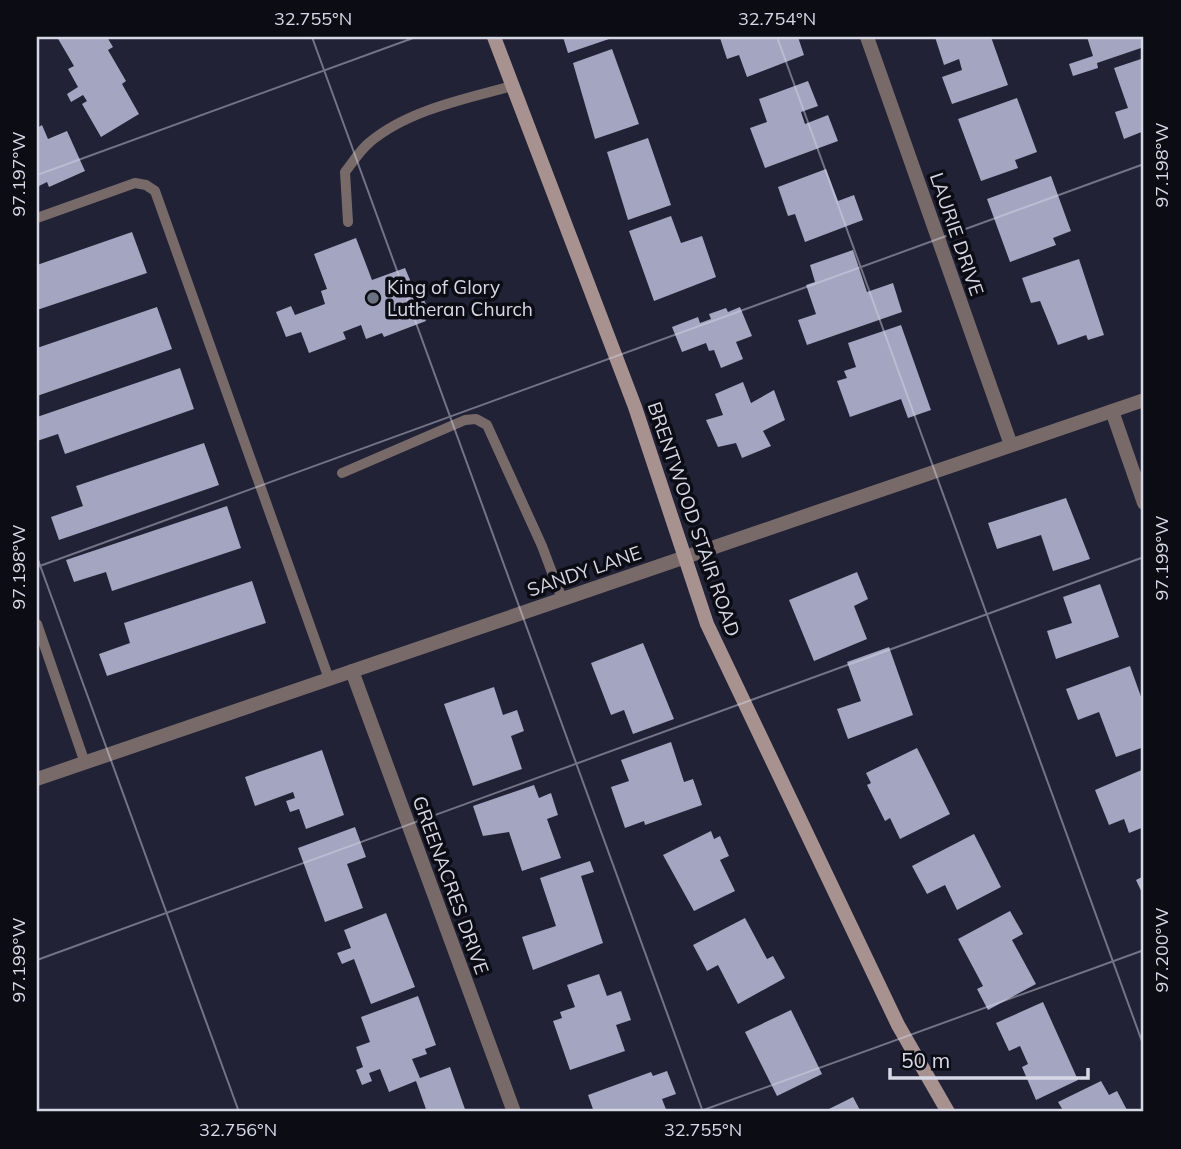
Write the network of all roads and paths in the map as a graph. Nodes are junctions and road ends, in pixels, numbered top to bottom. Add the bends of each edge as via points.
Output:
1 (494, 37) edge
2 (867, 37) edge
3 (512, 86) junction
4 (37, 218) edge
5 (348, 222) dead end
6 (1144, 400) edge
7 (1112, 411) junction
8 (1011, 445) junction
9 (342, 473) dead end
10 (1144, 503) edge
11 (684, 557) junction
12 (562, 598) junction
13 (37, 624) edge
14 (352, 671) junction
15 (329, 679) junction
16 (85, 763) junction
17 (37, 779) edge
18 (514, 1112) edge
19 (948, 1112) edge

1 - 3 main road, BRENTWOOD STAIR ROAD
2 - 8 street, LAURIE DRIVE
3 - 5 lane via 400,123 369,143 345,172
3 - 11 main road, BRENTWOOD STAIR ROAD via 635,407
4 - 15 lane via 135,183 155,191
6 - 7 street, SANDY LANE
7 - 8 street, SANDY LANE
7 - 10 street
8 - 11 street, SANDY LANE
9 - 12 lane via 465,419 476,419 486,425
11 - 12 street, SANDY LANE
11 - 19 main road, BRENTWOOD STAIR ROAD via 707,624 892,1013
12 - 14 street, SANDY LANE
13 - 16 lane
14 - 15 street, SANDY LANE
14 - 18 street, GREENACRES DRIVE
15 - 16 street, SANDY LANE
16 - 17 street, SANDY LANE

